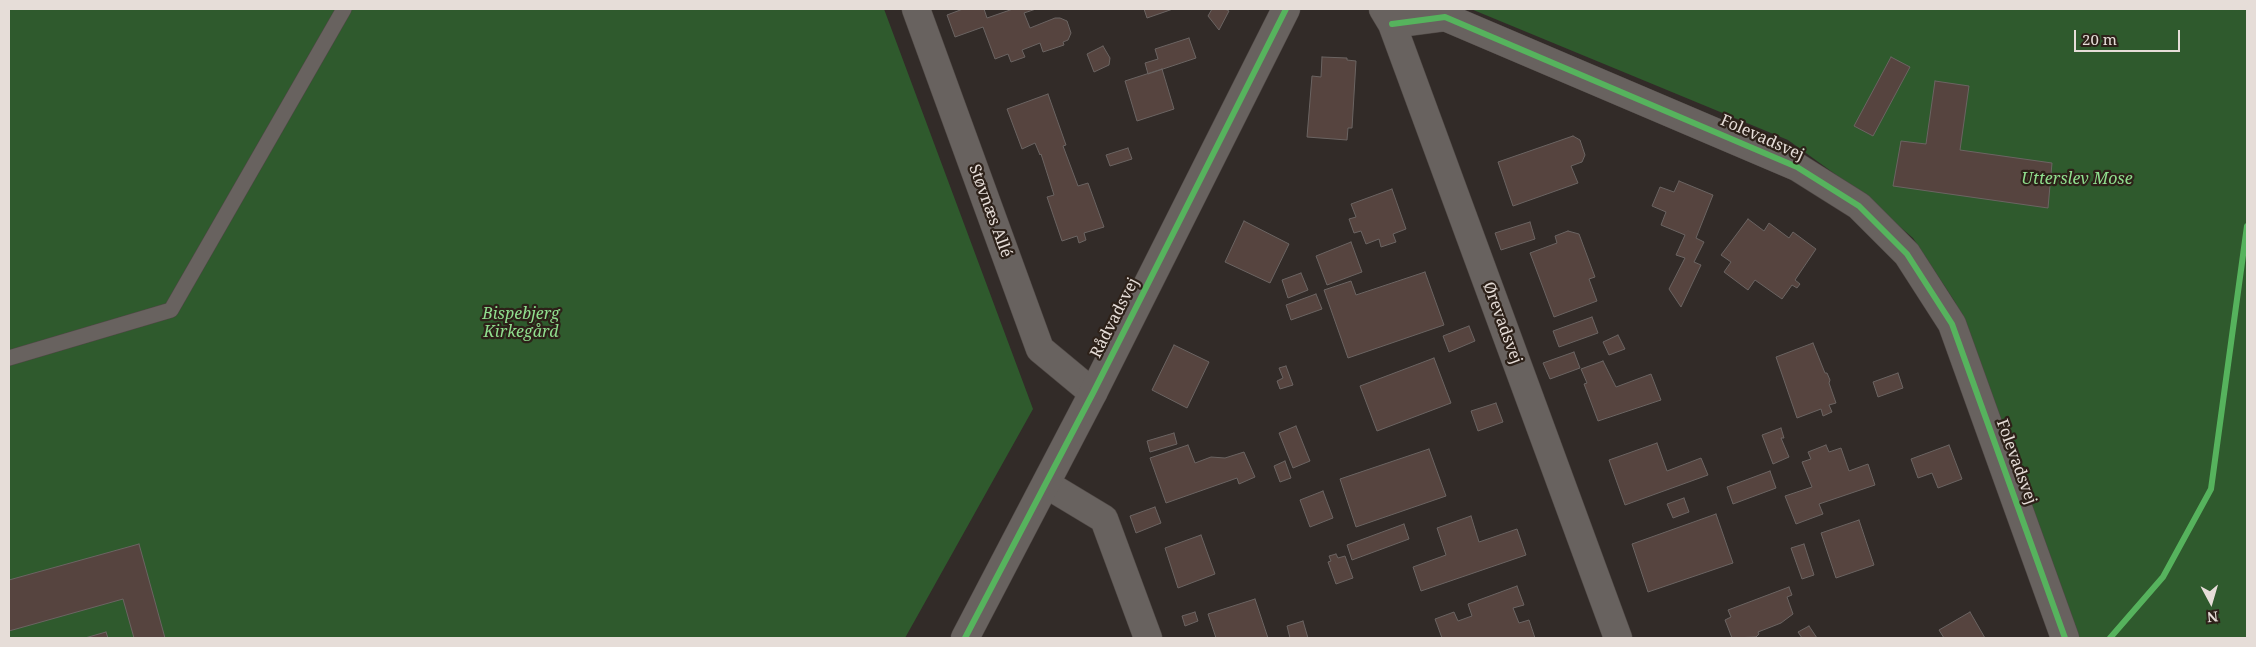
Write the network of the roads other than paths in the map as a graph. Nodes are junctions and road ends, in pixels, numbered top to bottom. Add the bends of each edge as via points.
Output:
1 (344, 9) edge
2 (916, 9) edge
3 (1286, 9) edge
4 (1388, 16) edge
5 (9, 358) edge
6 (1093, 393) junction
7 (1046, 484) junction
8 (965, 638) edge
9 (1148, 638) edge
10 (1618, 638) edge
11 (2065, 638) edge

1 - 5 lane via 171,310
2 - 6 street, Støvnæs Allé via 1040,350
3 - 6 street, Rådvadsvej
4 - 10 street, Ørevadsvej
4 - 11 street, Folevadsvej via 1445,17 1797,168 1859,206 1907,254 1952,324
6 - 7 street, Rådvadsvej
7 - 8 street, Rådvadsvej
7 - 9 street via 1104,519

